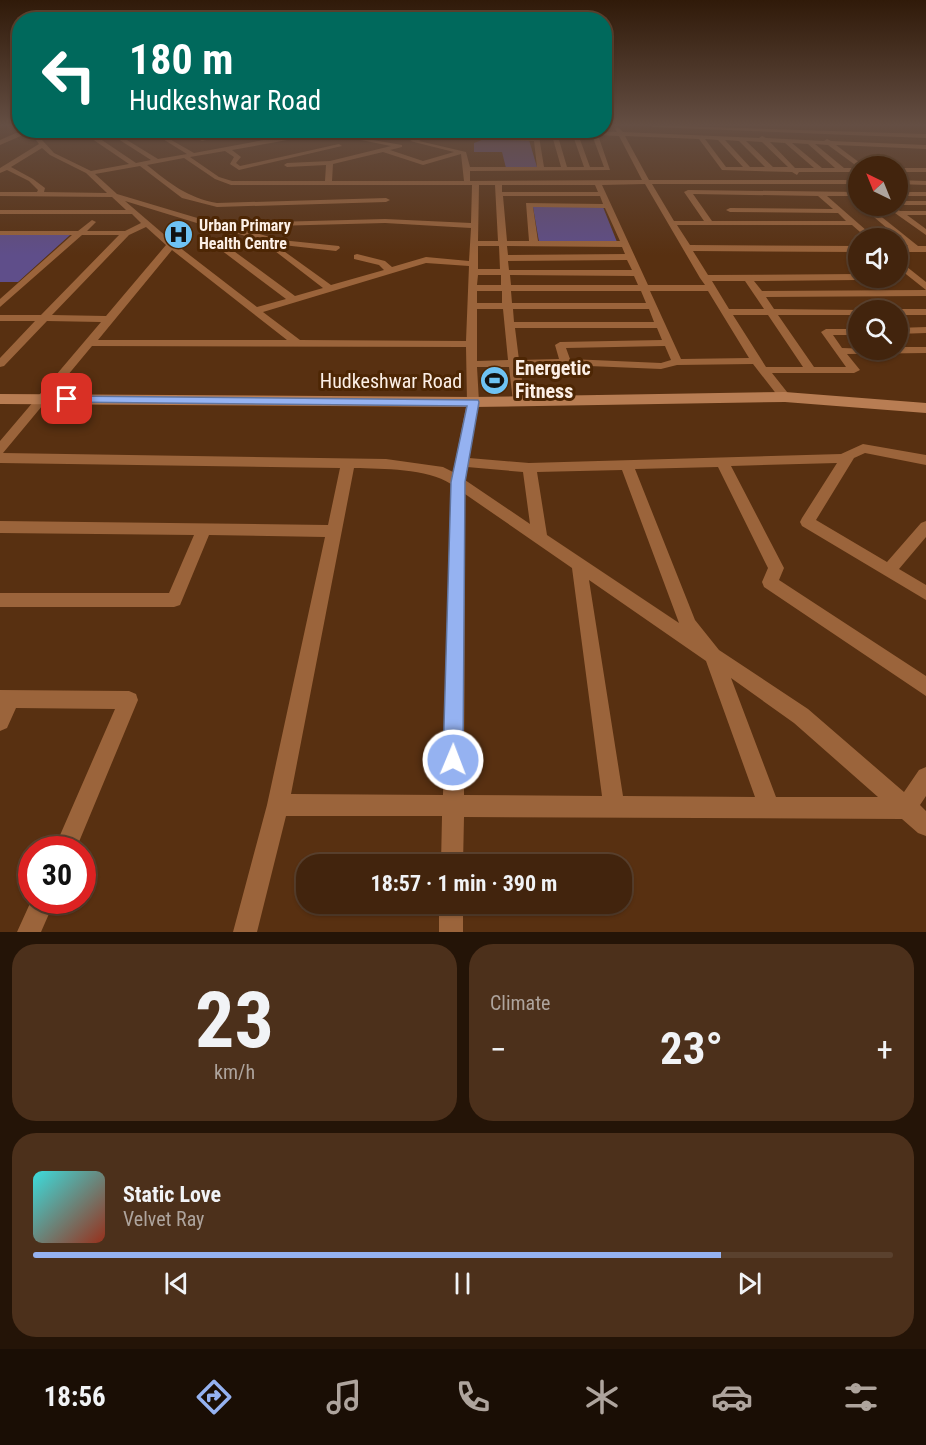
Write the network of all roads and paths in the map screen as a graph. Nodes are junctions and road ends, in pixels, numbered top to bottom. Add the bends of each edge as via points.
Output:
1 (81, 168) edge
2 (122, 168) edge
3 (144, 168) edge
4 (204, 168) edge
5 (237, 168) edge
6 (329, 168) edge
7 (608, 168) edge
8 (639, 168) edge
9 (3, 169) edge
10 (467, 169) joint
11 (230, 170) dead end
12 (541, 170) joint
13 (565, 170) joint
14 (588, 170) joint
15 (724, 170) joint
16 (749, 170) joint
17 (772, 170) joint
18 (794, 170) junction
19 (821, 170) joint
20 (842, 170) joint
21 (848, 170) edge
22 (908, 170) edge
23 (912, 170) joint
24 (926, 170) edge
25 (220, 172) dead end
26 (90, 173) junction
27 (211, 174) junction
28 (328, 181) junction
29 (498, 181) junction
30 (597, 181) junction
31 (646, 181) junction
32 (471, 182) junction
33 (739, 182) junction
34 (807, 182) junction
35 (848, 182) edge
36 (908, 182) edge
37 (926, 183) edge
38 (714, 193) junction
39 (0, 194) edge
40 (39, 194) junction
41 (499, 194) junction
42 (603, 194) junction
43 (820, 194) junction
44 (848, 194) edge
45 (908, 194) edge
46 (926, 194) edge
47 (114, 195) junction
48 (386, 200) dead end
49 (828, 201) junction
50 (908, 203) edge
51 (926, 203) edge
52 (250, 204) junction
53 (608, 206) junction
54 (840, 211) junction
55 (0, 212) edge
56 (133, 212) junction
57 (908, 213) edge
58 (926, 213) edge
59 (877, 216) edge
60 (903, 216) edge
61 (196, 220) junction
62 (92, 222) dead end
63 (147, 223) junction
64 (216, 223) junction
65 (672, 223) junction
66 (710, 223) junction
67 (738, 223) junction
68 (853, 223) junction
69 (913, 223) junction
70 (926, 224) edge
71 (238, 225) junction
72 (474, 226) junction
73 (859, 228) edge
74 (199, 229) dead end
75 (0, 233) edge
76 (126, 233) junction
77 (926, 233) edge
78 (78, 234) junction
79 (264, 241) junction
80 (474, 243) junction
81 (503, 244) junction
82 (534, 244) junction
83 (625, 244) junction
84 (171, 245) junction
85 (224, 248) dead end
86 (336, 248) dead end
87 (687, 248) junction
88 (848, 249) edge
89 (921, 249) edge
90 (357, 257) dead end
91 (631, 257) junction
92 (504, 258) junction
93 (473, 268) junction
94 (390, 270) junction
95 (505, 272) junction
96 (908, 272) edge
97 (638, 273) junction
98 (908, 276) edge
99 (913, 276) junction
100 (848, 277) edge
101 (705, 278) junction
102 (748, 278) junction
103 (0, 286) edge
104 (20, 286) junction
105 (644, 287) junction
106 (926, 287) edge
107 (329, 288) junction
108 (473, 288) junction
109 (506, 288) junction
110 (711, 288) junction
111 (759, 294) junction
112 (926, 294) edge
113 (293, 299) junction
114 (0, 304) edge
115 (472, 306) junction
116 (508, 306) junction
117 (652, 306) junction
118 (255, 311) junction
119 (726, 312) junction
120 (771, 312) junction
121 (848, 312) edge
122 (908, 312) edge
123 (926, 312) edge
124 (0, 318) edge
125 (46, 319) junction
126 (110, 319) junction
127 (509, 325) junction
128 (660, 325) junction
129 (926, 330) edge
130 (908, 331) edge
131 (848, 332) edge
132 (90, 343) junction
133 (297, 343) junction
134 (668, 343) junction
135 (471, 344) junction
136 (926, 350) edge
137 (839, 351) junction
138 (565, 362) junction
139 (677, 362) junction
140 (0, 364) edge
141 (472, 364) junction
142 (514, 365) junction
143 (760, 366) junction
144 (811, 370) junction
145 (785, 397) junction
146 (0, 399) edge
147 (43, 399) junction
148 (473, 402) junction
149 (519, 402) junction
150 (926, 408) edge
151 (0, 450) edge
152 (849, 455) junction
153 (0, 458) edge
154 (926, 460) edge
155 (462, 462) junction
156 (722, 462) junction
157 (348, 463) junction
158 (627, 465) junction
159 (529, 468) junction
160 (458, 482) junction
161 (0, 527) edge
162 (926, 527) edge
163 (204, 530) junction
164 (334, 531) junction
165 (540, 537) junction
166 (579, 564) junction
167 (889, 570) junction
168 (926, 593) edge
169 (0, 600) edge
170 (713, 656) junction
171 (926, 687) edge
172 (6, 699) edge
173 (0, 721) edge
174 (926, 777) edge
175 (278, 805) junction
176 (452, 806) junction
177 (614, 807) junction
178 (769, 807) junction
179 (906, 808) junction
180 (926, 825) edge
181 (71, 836) edge
182 (452, 854) edge
183 (37, 914) edge
184 (452, 914) edge
185 (29, 932) edge
186 (245, 932) edge
187 (451, 932) edge

1 - 26 street
2 - 26 street
3 - 52 street via 197,203
4 - 27 street
5 - 11 street
6 - 28 street
7 - 14 street
8 - 31 street
9 - 40 street via 31,180 42,190
10 - 12 street
10 - 32 street
12 - 13 street
13 - 14 street
15 - 16 street
15 - 33 street
16 - 17 street
17 - 18 street
18 - 19 street
18 - 34 street
19 - 20 street
20 - 21 street
22 - 23 street
23 - 24 street
25 - 27 street
26 - 47 street
27 - 28 street via 231,183
28 - 32 street
29 - 30 street
29 - 32 street
29 - 41 street
30 - 31 street
30 - 42 street
31 - 33 street
31 - 65 street
32 - 72 street
33 - 34 street
34 - 35 street
34 - 43 street
36 - 37 street
38 - 43 street
38 - 49 street via 721,200
38 - 66 street via 688,192
39 - 40 street
40 - 47 street
41 - 42 street
41 - 81 street
42 - 53 street
43 - 44 street
43 - 49 street
45 - 46 street
47 - 56 street
47 - 61 street
48 - 52 street
49 - 54 street
50 - 51 street
52 - 71 street
53 - 82 street via 529,205
53 - 83 street
54 - 67 street via 727,208
54 - 68 street
55 - 56 street
56 - 63 street
57 - 58 street
59 - 89 street
60 - 69 street
61 - 64 street
61 - 74 street
62 - 78 street
63 - 76 street
63 - 84 street
64 - 71 street
64 - 79 street
65 - 66 street
65 - 87 street
66 - 67 street
67 - 68 street
68 - 73 street
69 - 70 street
69 - 77 street
71 - 72 street via 385,221
72 - 80 street
75 - 78 street
76 - 78 street
76 - 125 street
78 - 104 street
79 - 86 street
79 - 107 street
80 - 81 street
80 - 93 street
81 - 82 street
81 - 92 street
82 - 83 street
83 - 91 street
84 - 118 street
84 - 126 street
85 - 113 street
87 - 88 street
87 - 101 street
90 - 94 street via 382,263
91 - 92 street
91 - 97 street
92 - 95 street
93 - 94 street via 426,260
93 - 95 street
93 - 108 street
94 - 107 street
95 - 97 street
95 - 109 street
96 - 99 street
97 - 105 street
98 - 99 street
99 - 106 street
100 - 102 street
101 - 102 street
101 - 110 street
102 - 111 street
103 - 104 street
104 - 114 street
105 - 109 street
105 - 110 street
105 - 117 street
107 - 113 street
108 - 109 street
108 - 115 street
109 - 116 street
110 - 119 street
111 - 112 street
111 - 120 street
113 - 118 street
115 - 116 street
115 - 135 street
116 - 117 street
116 - 127 street
117 - 128 street
118 - 133 street
119 - 120 street
119 - 143 street
120 - 121 street
120 - 144 street
122 - 123 street
124 - 125 street
125 - 126 street
125 - 140 street
126 - 132 street
127 - 128 street
127 - 142 street
128 - 134 street
129 - 130 street
131 - 137 street via 826,332
132 - 133 street
132 - 147 street
133 - 135 street
134 - 138 street via 560,345
134 - 139 street
135 - 141 street
136 - 137 street
137 - 144 street via 854,370
138 - 139 street via 661,366
138 - 142 street
139 - 143 street
141 - 142 street
141 - 148 street
142 - 149 street
143 - 144 street
143 - 145 street
145 - 149 main road, Hudkeshwar Road
145 - 150 main road, Hudkeshwar Road
146 - 147 main road, Hudkeshwar Road
147 - 148 main road, Hudkeshwar Road
147 - 151 street
148 - 149 main road, Hudkeshwar Road
148 - 155 street
152 - 154 street via 862,448
152 - 156 street
152 - 167 street via 807,522
153 - 157 street
155 - 159 street
155 - 160 street
156 - 158 street
156 - 171 street via 777,568 770,582
157 - 160 street via 443,472
157 - 164 street
158 - 159 street
158 - 170 street via 688,624
159 - 165 street
160 - 165 street
160 - 176 street
161 - 163 street
162 - 167 street
163 - 164 street
163 - 169 street via 174,600
164 - 175 street
165 - 166 street
166 - 170 street
166 - 177 street
167 - 168 street
170 - 178 street
170 - 179 street via 801,716
172 - 173 street
172 - 181 street via 129,700
174 - 179 street
175 - 176 street
175 - 186 street
176 - 177 street
176 - 182 street
177 - 178 street
178 - 179 street
179 - 180 street
183 - 185 street
184 - 187 street

